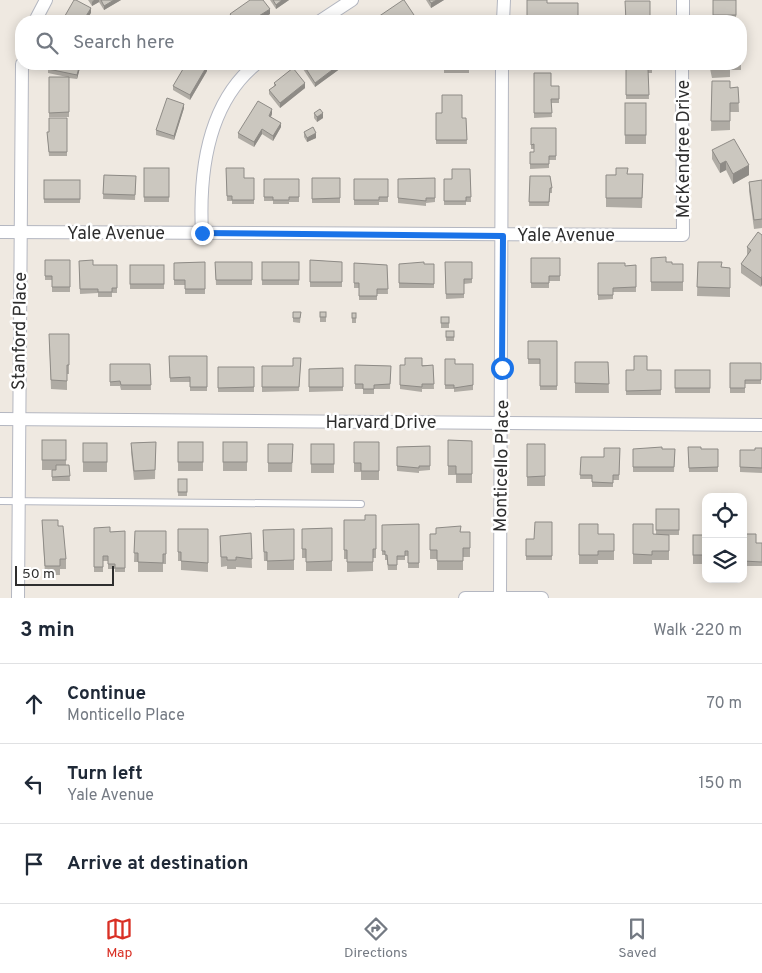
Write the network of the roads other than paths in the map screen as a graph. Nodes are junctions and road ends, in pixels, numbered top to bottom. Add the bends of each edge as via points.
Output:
1 (46, 0) edge
2 (352, 0) edge
3 (504, 0) edge
4 (683, 0) edge
5 (38, 15) edge
6 (329, 15) edge
7 (503, 15) edge
8 (682, 15) edge
9 (22, 70) edge
10 (251, 70) edge
11 (502, 70) edge
12 (682, 70) edge
13 (0, 232) edge
14 (20, 232) junction
15 (202, 233) junction
16 (683, 235) joint
17 (503, 236) junction
18 (0, 419) edge
19 (18, 419) junction
20 (501, 422) junction
21 (762, 425) edge
22 (0, 501) edge
23 (18, 502) junction
24 (361, 504) dead end
25 (18, 598) edge
26 (465, 598) edge
27 (500, 598) edge
28 (542, 598) edge

1 - 5 street
2 - 6 street
3 - 7 street
4 - 8 street
9 - 14 street, Stanford Place
10 - 15 street via 223,107 211,135 202,176
11 - 17 street, Monticello Place
12 - 16 street, McKendree Drive
13 - 14 street, Yale Avenue
14 - 15 street, Yale Avenue
14 - 19 street, Stanford Place
15 - 17 street, Yale Avenue
16 - 17 street, Yale Avenue
17 - 20 street, Monticello Place
18 - 19 street, Harvard Drive
19 - 20 street, Harvard Drive
19 - 23 street, Stanford Place
20 - 21 street, Harvard Drive
20 - 27 street, Monticello Place
22 - 23 lane
23 - 24 lane
23 - 25 street, Stanford Place
26 - 27 street
27 - 28 street

